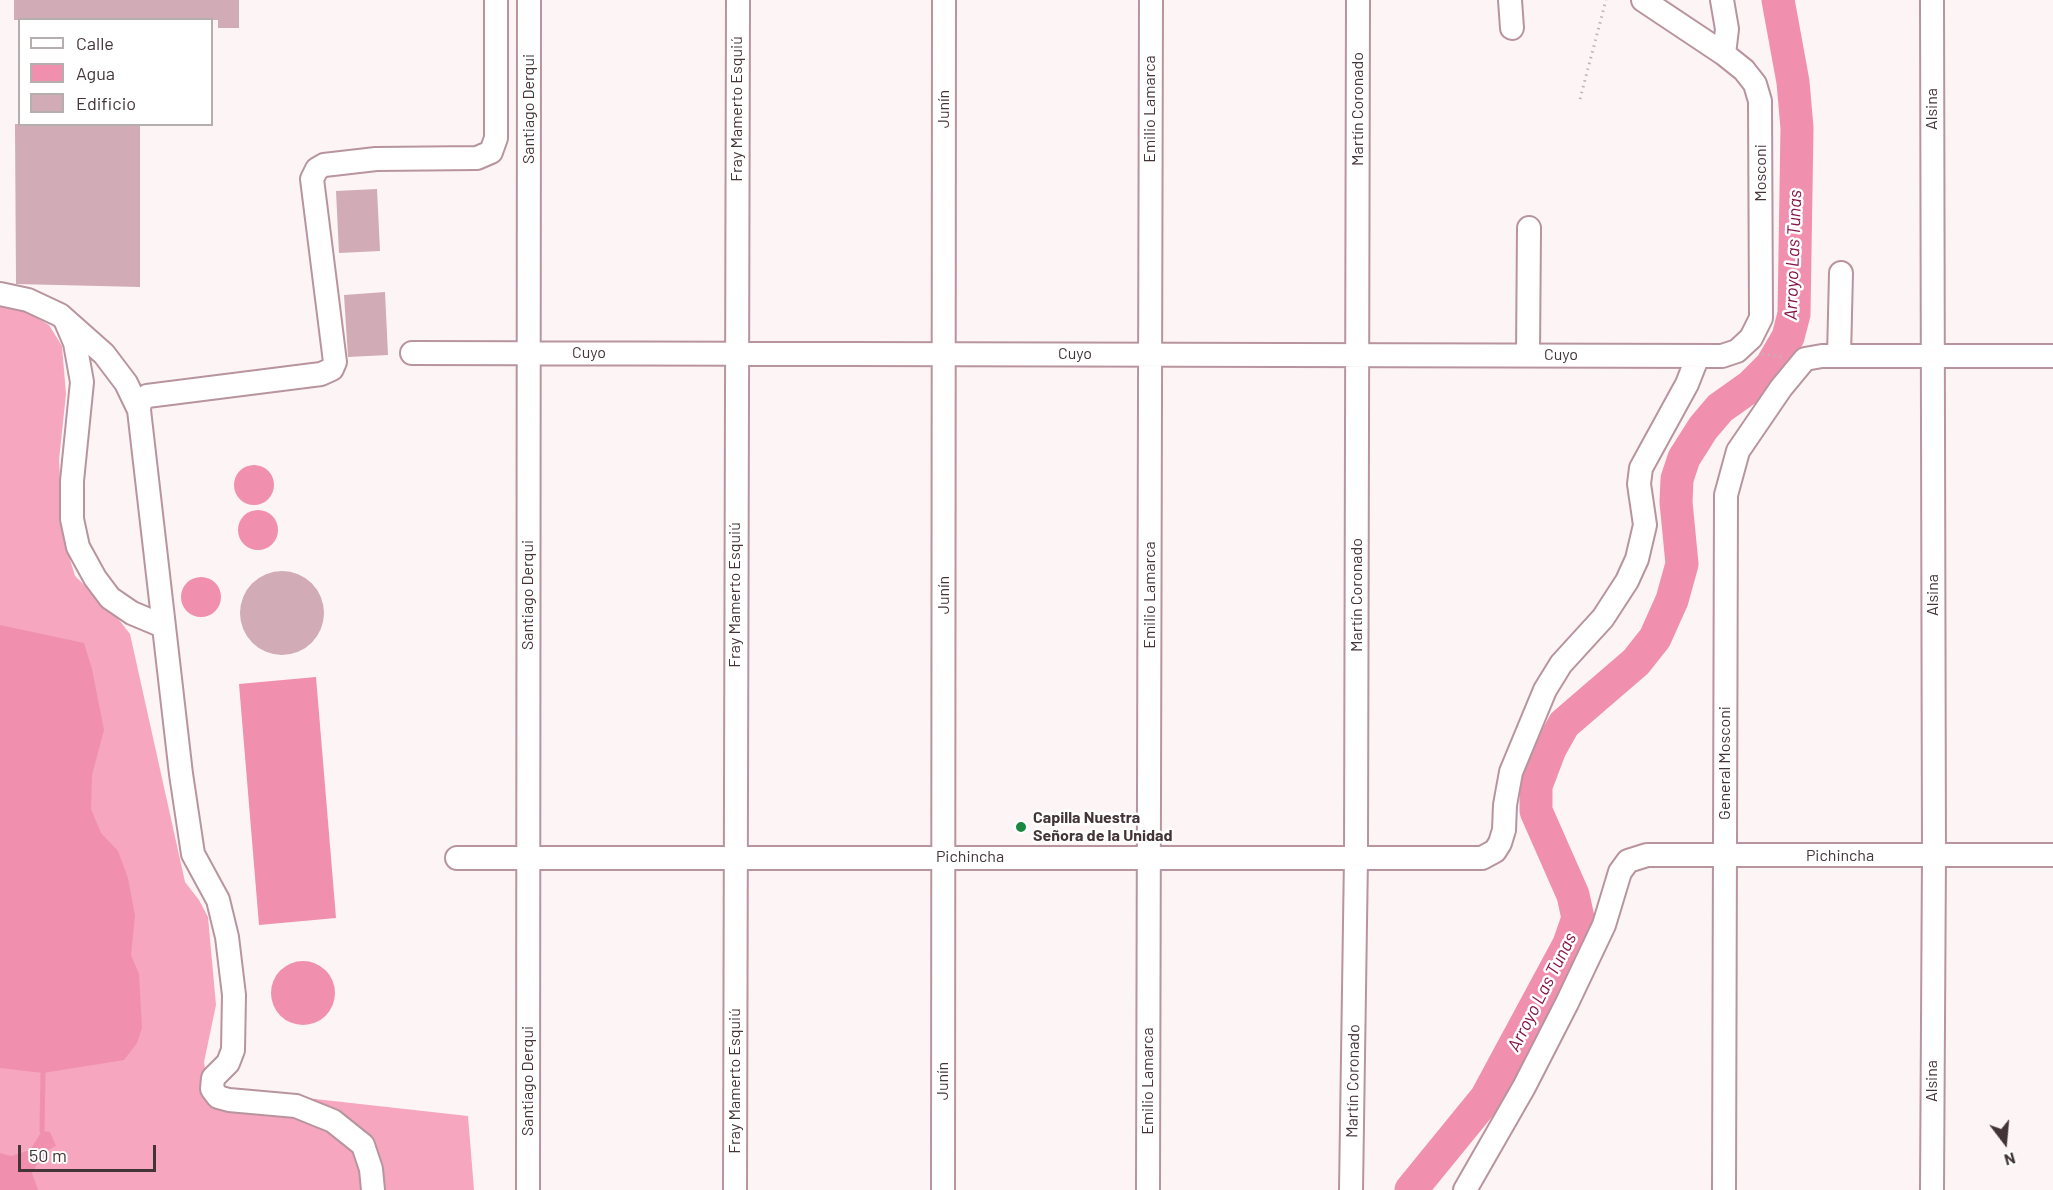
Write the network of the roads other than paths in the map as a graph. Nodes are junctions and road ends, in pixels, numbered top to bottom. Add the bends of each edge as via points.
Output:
1 (496, 0) edge
2 (529, 0) edge
3 (738, 0) edge
4 (944, 0) edge
5 (1151, 0) edge
6 (1358, 0) edge
7 (1510, 0) edge
8 (1643, 0) edge
9 (1722, 0) edge
10 (1932, 0) edge
11 (1512, 28) dead end
12 (1724, 54) junction
13 (1529, 228) dead end
14 (1841, 273) dead end
15 (0, 294) edge
16 (64, 319) junction
17 (1737, 351) joint
18 (528, 352) junction
19 (412, 353) dead end
20 (735, 353) junction
21 (944, 354) junction
22 (1150, 354) junction
23 (1357, 355) junction
24 (1528, 355) junction
25 (1698, 356) junction
26 (1839, 356) junction
27 (1932, 356) junction
28 (2053, 356) edge
29 (138, 410) junction
30 (163, 626) junction
31 (1934, 855) junction
32 (2053, 855) edge
33 (528, 857) junction
34 (735, 857) junction
35 (943, 857) junction
36 (1149, 857) junction
37 (1356, 857) junction
38 (1725, 857) junction
39 (457, 858) dead end
40 (372, 1190) edge
41 (528, 1190) edge
42 (735, 1190) edge
43 (943, 1190) edge
44 (1148, 1190) edge
45 (1351, 1190) edge
46 (1465, 1190) edge
47 (1724, 1190) edge
48 (1932, 1190) edge

1 - 29 street via 496,138 491,152 477,158 376,159 324,165 312,179 335,362 332,369 321,374 147,396
2 - 18 street, Santiago Derqui
3 - 20 street, Fray Mamerto Esquiú
4 - 21 street, Junín
5 - 22 street, Emilio Lamarca
6 - 23 street, Martín Coronado
7 - 11 street
8 - 12 street, Mosconi
9 - 12 street via 1728,29
10 - 27 street, Alsina
12 - 17 street, Mosconi via 1755,84 1760,101 1761,318 1751,338
13 - 24 street
14 - 26 street
15 - 16 street via 28,300
16 - 29 street via 104,354 126,382
16 - 30 street via 75,343 82,382 72,481 72,519 78,547 110,598
17 - 25 street, Cuyo via 1722,356
18 - 19 street, Cuyo
18 - 20 street, Cuyo
18 - 33 street, Santiago Derqui
20 - 21 street, Cuyo
20 - 34 street, Fray Mamerto Esquiú
21 - 22 street, Cuyo
21 - 35 street, Junín
22 - 23 street, Cuyo
22 - 36 street, Emilio Lamarca
23 - 24 street, Cuyo
23 - 37 street, Martín Coronado
24 - 25 street, Cuyo
25 - 37 street, Pichincha via 1641,468 1645,525 1637,559 1603,618 1562,664 1545,690 1511,772 1504,830 1495,851 1482,858
26 - 27 street
26 - 38 street, General Mosconi via 1805,360 1781,388 1737,452 1726,495
27 - 28 street
27 - 31 street, Alsina
29 - 30 street
30 - 40 street via 193,854 218,900 234,995 233,1050 228,1063 213,1078 212,1089 229,1100 296,1106 333,1120 363,1145 371,1169
31 - 32 street, Pichincha
31 - 38 street, Pichincha
31 - 48 street, Alsina
33 - 34 street, Pichincha
33 - 39 street, Pichincha
33 - 41 street, Santiago Derqui
34 - 35 street, Pichincha
34 - 42 street, Fray Mamerto Esquiú
35 - 36 street, Pichincha
35 - 43 street, Junín
36 - 37 street, Pichincha
36 - 44 street, Emilio Lamarca
37 - 45 street, Martín Coronado
38 - 46 street, Pichincha via 1647,855 1628,861 1620,872 1604,925 1568,1003
38 - 47 street, General Mosconi

